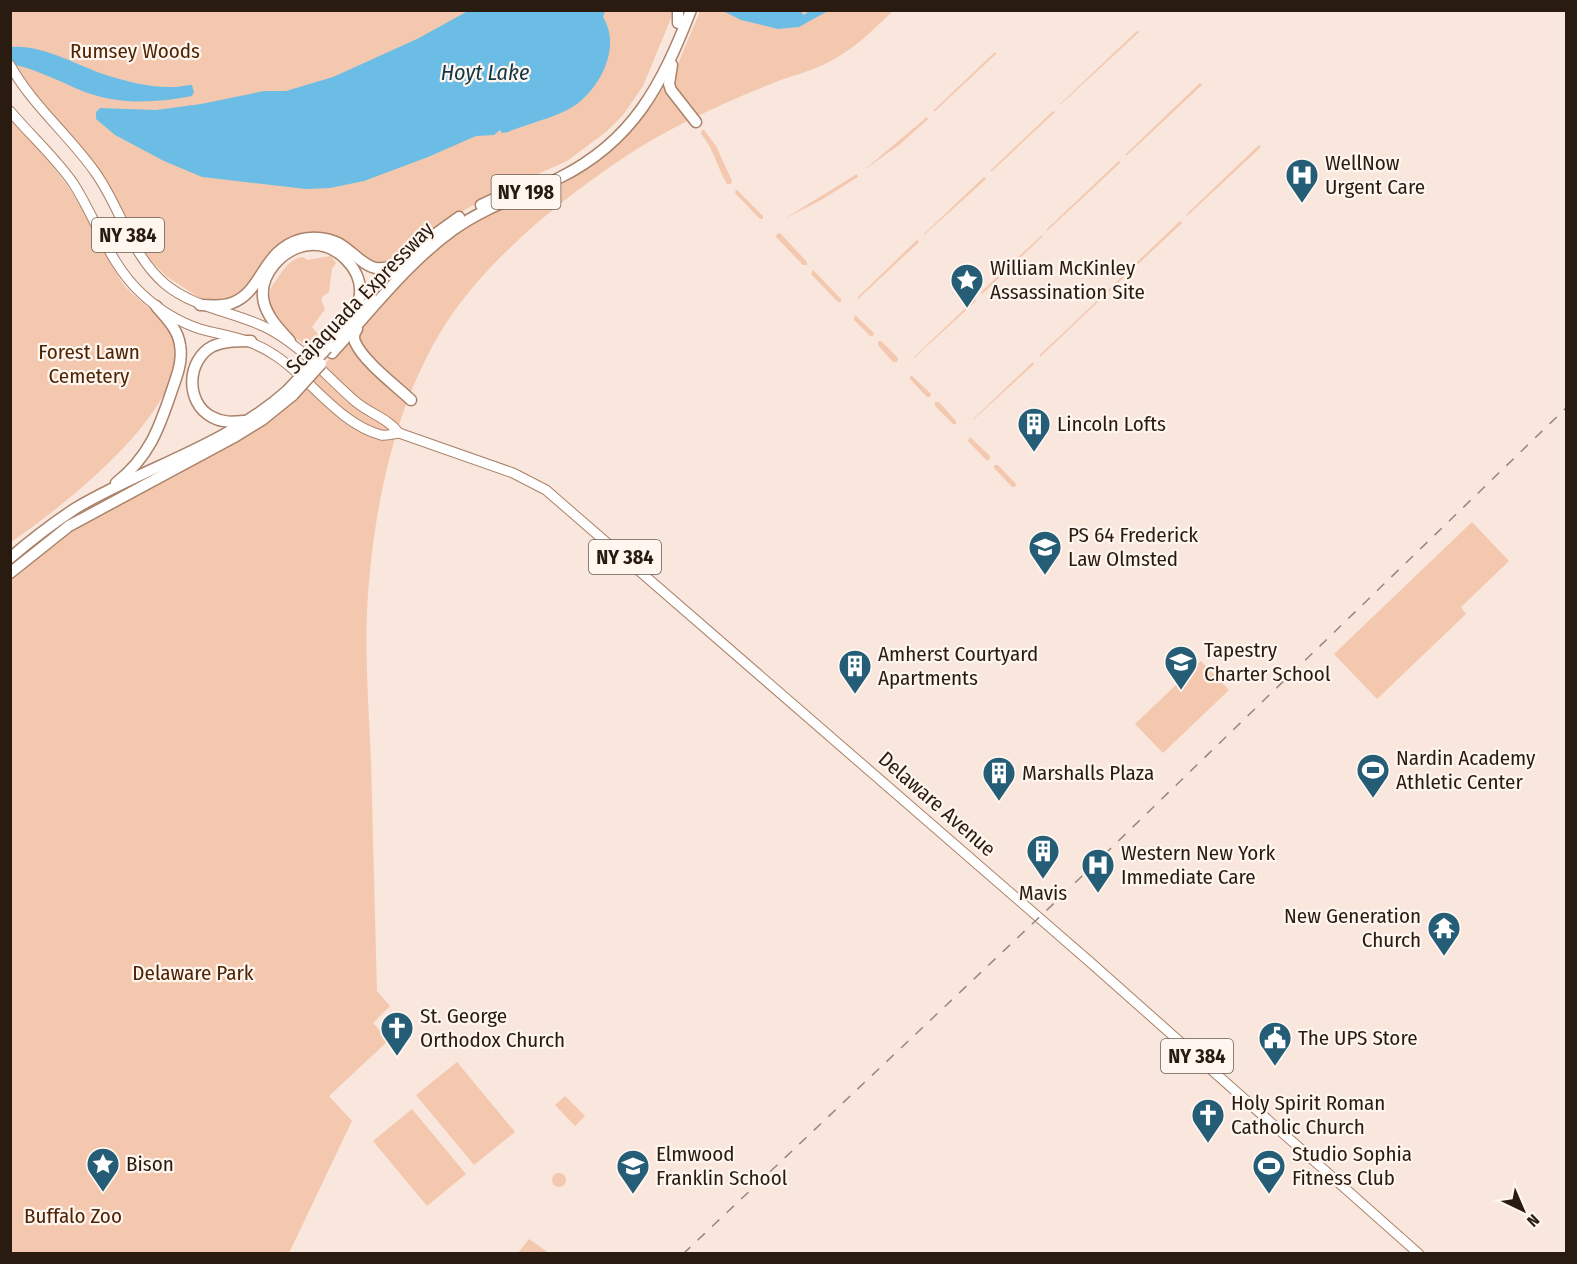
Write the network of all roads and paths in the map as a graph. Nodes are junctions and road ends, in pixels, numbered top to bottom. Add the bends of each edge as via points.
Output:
1 (678, 10) edge
2 (683, 10) edge
3 (691, 10) edge
4 (678, 23) junction
5 (674, 52) junction
6 (12, 68) edge
7 (10, 111) edge
8 (696, 122) dead end
9 (415, 253) junction
10 (200, 305) junction
11 (156, 306) junction
12 (359, 324) junction
13 (345, 328) junction
14 (251, 341) junction
15 (290, 341) junction
16 (329, 350) junction
17 (365, 356) junction
18 (290, 393) junction
19 (411, 400) dead end
20 (248, 421) junction
21 (399, 433) junction
22 (93, 499) junction
23 (10, 558) edge
24 (10, 573) edge
25 (1419, 1254) edge

1 - 4 highway
2 - 4 highway, Scajaquada Expressway / NY 198
3 - 5 highway, Scajaquada Expressway / NY 198
4 - 9 highway, Scajaquada Expressway / NY 198 via 645,93 606,138 565,167 474,208
5 - 8 highway via 671,90
5 - 12 highway, Scajaquada Expressway / NY 198 via 644,107 609,144 567,174 485,210 454,230 422,256
6 - 10 main road, Delaware Avenue / NY 384 via 96,174 150,270 179,294
7 - 11 main road, Delaware Avenue / NY 384 via 72,182 119,268
9 - 10 highway via 394,266 376,268 337,243 304,238 276,253 239,299 221,306
9 - 13 highway, Scajaquada Expressway / NY 198
10 - 15 main road, Delaware Avenue / NY 384 via 243,318
11 - 14 main road, Delaware Avenue / NY 384 via 198,328
11 - 22 highway via 172,325 180,344 175,380 157,433 148,447 127,474
12 - 16 highway, Scajaquada Expressway / NY 198
12 - 17 highway via 354,338
13 - 15 highway via 360,294 355,271 332,249 310,245 288,254 265,280 264,303 276,326
13 - 16 highway, Scajaquada Expressway / NY 198
14 - 20 highway via 213,346 200,358 192,381 197,402 206,413 224,422
14 - 21 main road, Delaware Avenue / NY 384 via 284,362 356,422 383,435
15 - 21 main road, Delaware Avenue / NY 384 via 356,402 390,422
16 - 17 highway via 348,348
16 - 18 highway, Scajaquada Expressway / NY 198, bridge
17 - 19 highway
18 - 20 highway, Scajaquada Expressway / NY 198
18 - 24 highway, Scajaquada Expressway / NY 198 via 245,431 69,526
20 - 22 highway, Scajaquada Expressway / NY 198
21 - 25 main road, Delaware Avenue / NY 384 via 522,477 564,504
22 - 23 highway, Scajaquada Expressway / NY 198

